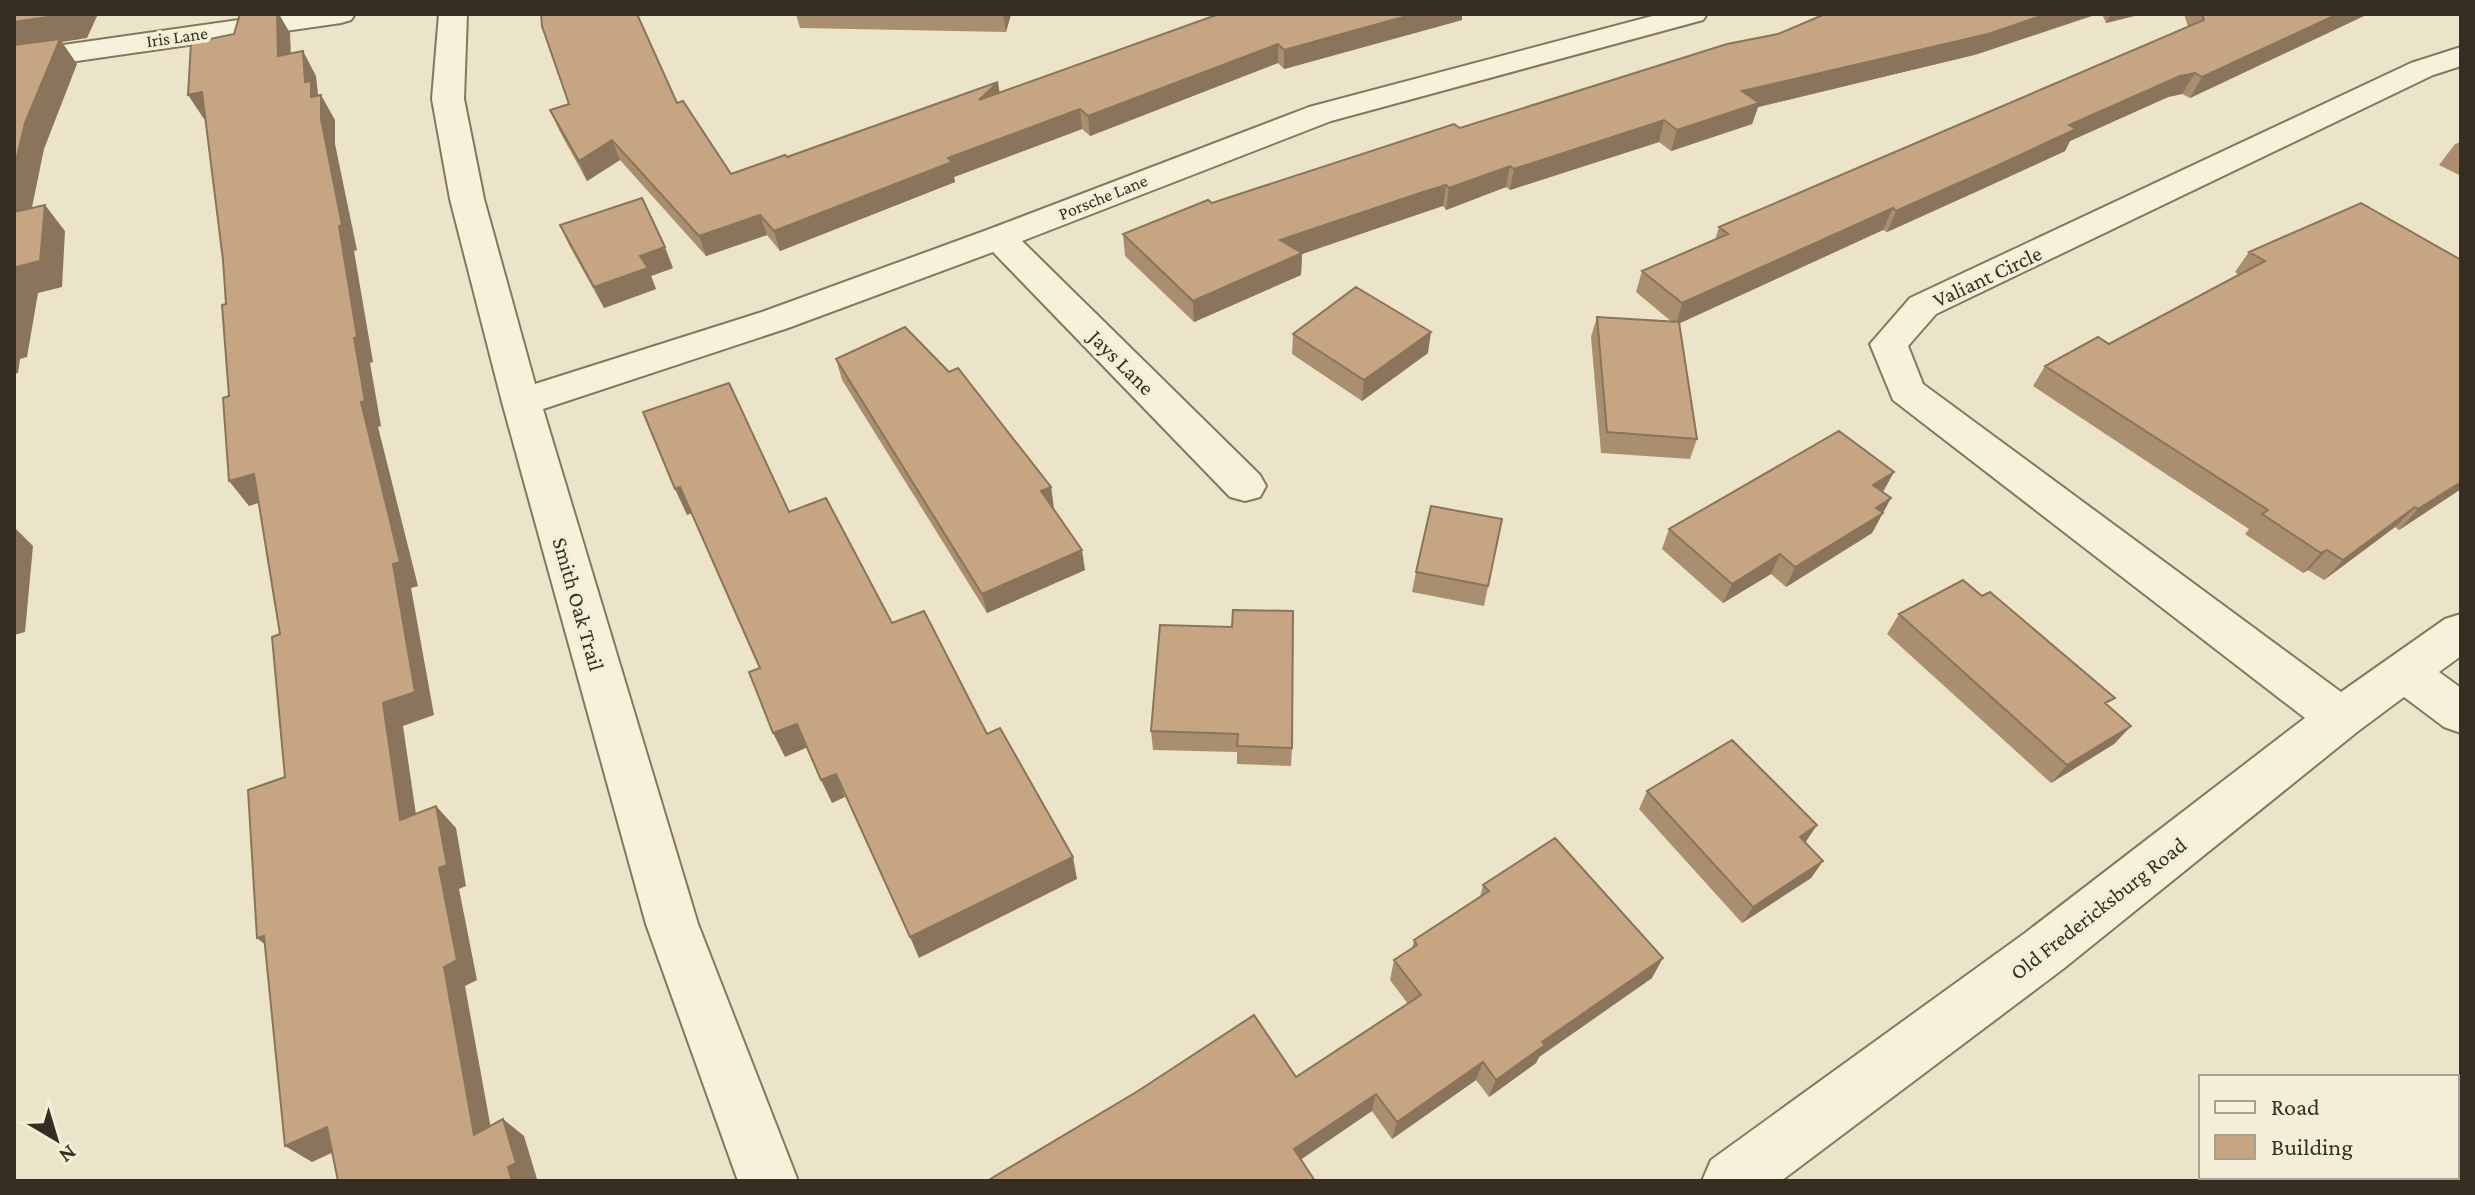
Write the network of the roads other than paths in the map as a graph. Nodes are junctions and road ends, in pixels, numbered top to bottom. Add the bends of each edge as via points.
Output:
1 (341, 14) edge
2 (453, 14) edge
3 (1693, 14) edge
4 (1634, 21) edge
5 (2461, 56) edge
6 (14, 61) edge
7 (999, 238) junction
8 (521, 402) junction
9 (1245, 486) dead end
10 (2461, 632) edge
11 (2404, 672) junction
12 (2461, 713) edge
13 (2340, 718) junction
14 (768, 1181) edge
15 (1732, 1181) edge

1 - 6 street, Iris Lane
2 - 8 street, Smith Oak Trail via 448,99 467,199
3 - 4 street, Porsche Lane
4 - 7 street, Porsche Lane via 1320,114
5 - 13 street, Valiant Circle via 2422,69 1923,306 1889,344 1907,391
7 - 8 street, Porsche Lane via 775,320
7 - 9 street, Jays Lane
8 - 14 street, Smith Oak Trail via 672,924
10 - 11 street, Old Fredericksburg Road
11 - 12 street
11 - 13 street, Old Fredericksburg Road
13 - 15 street, Old Fredericksburg Road via 2044,951

